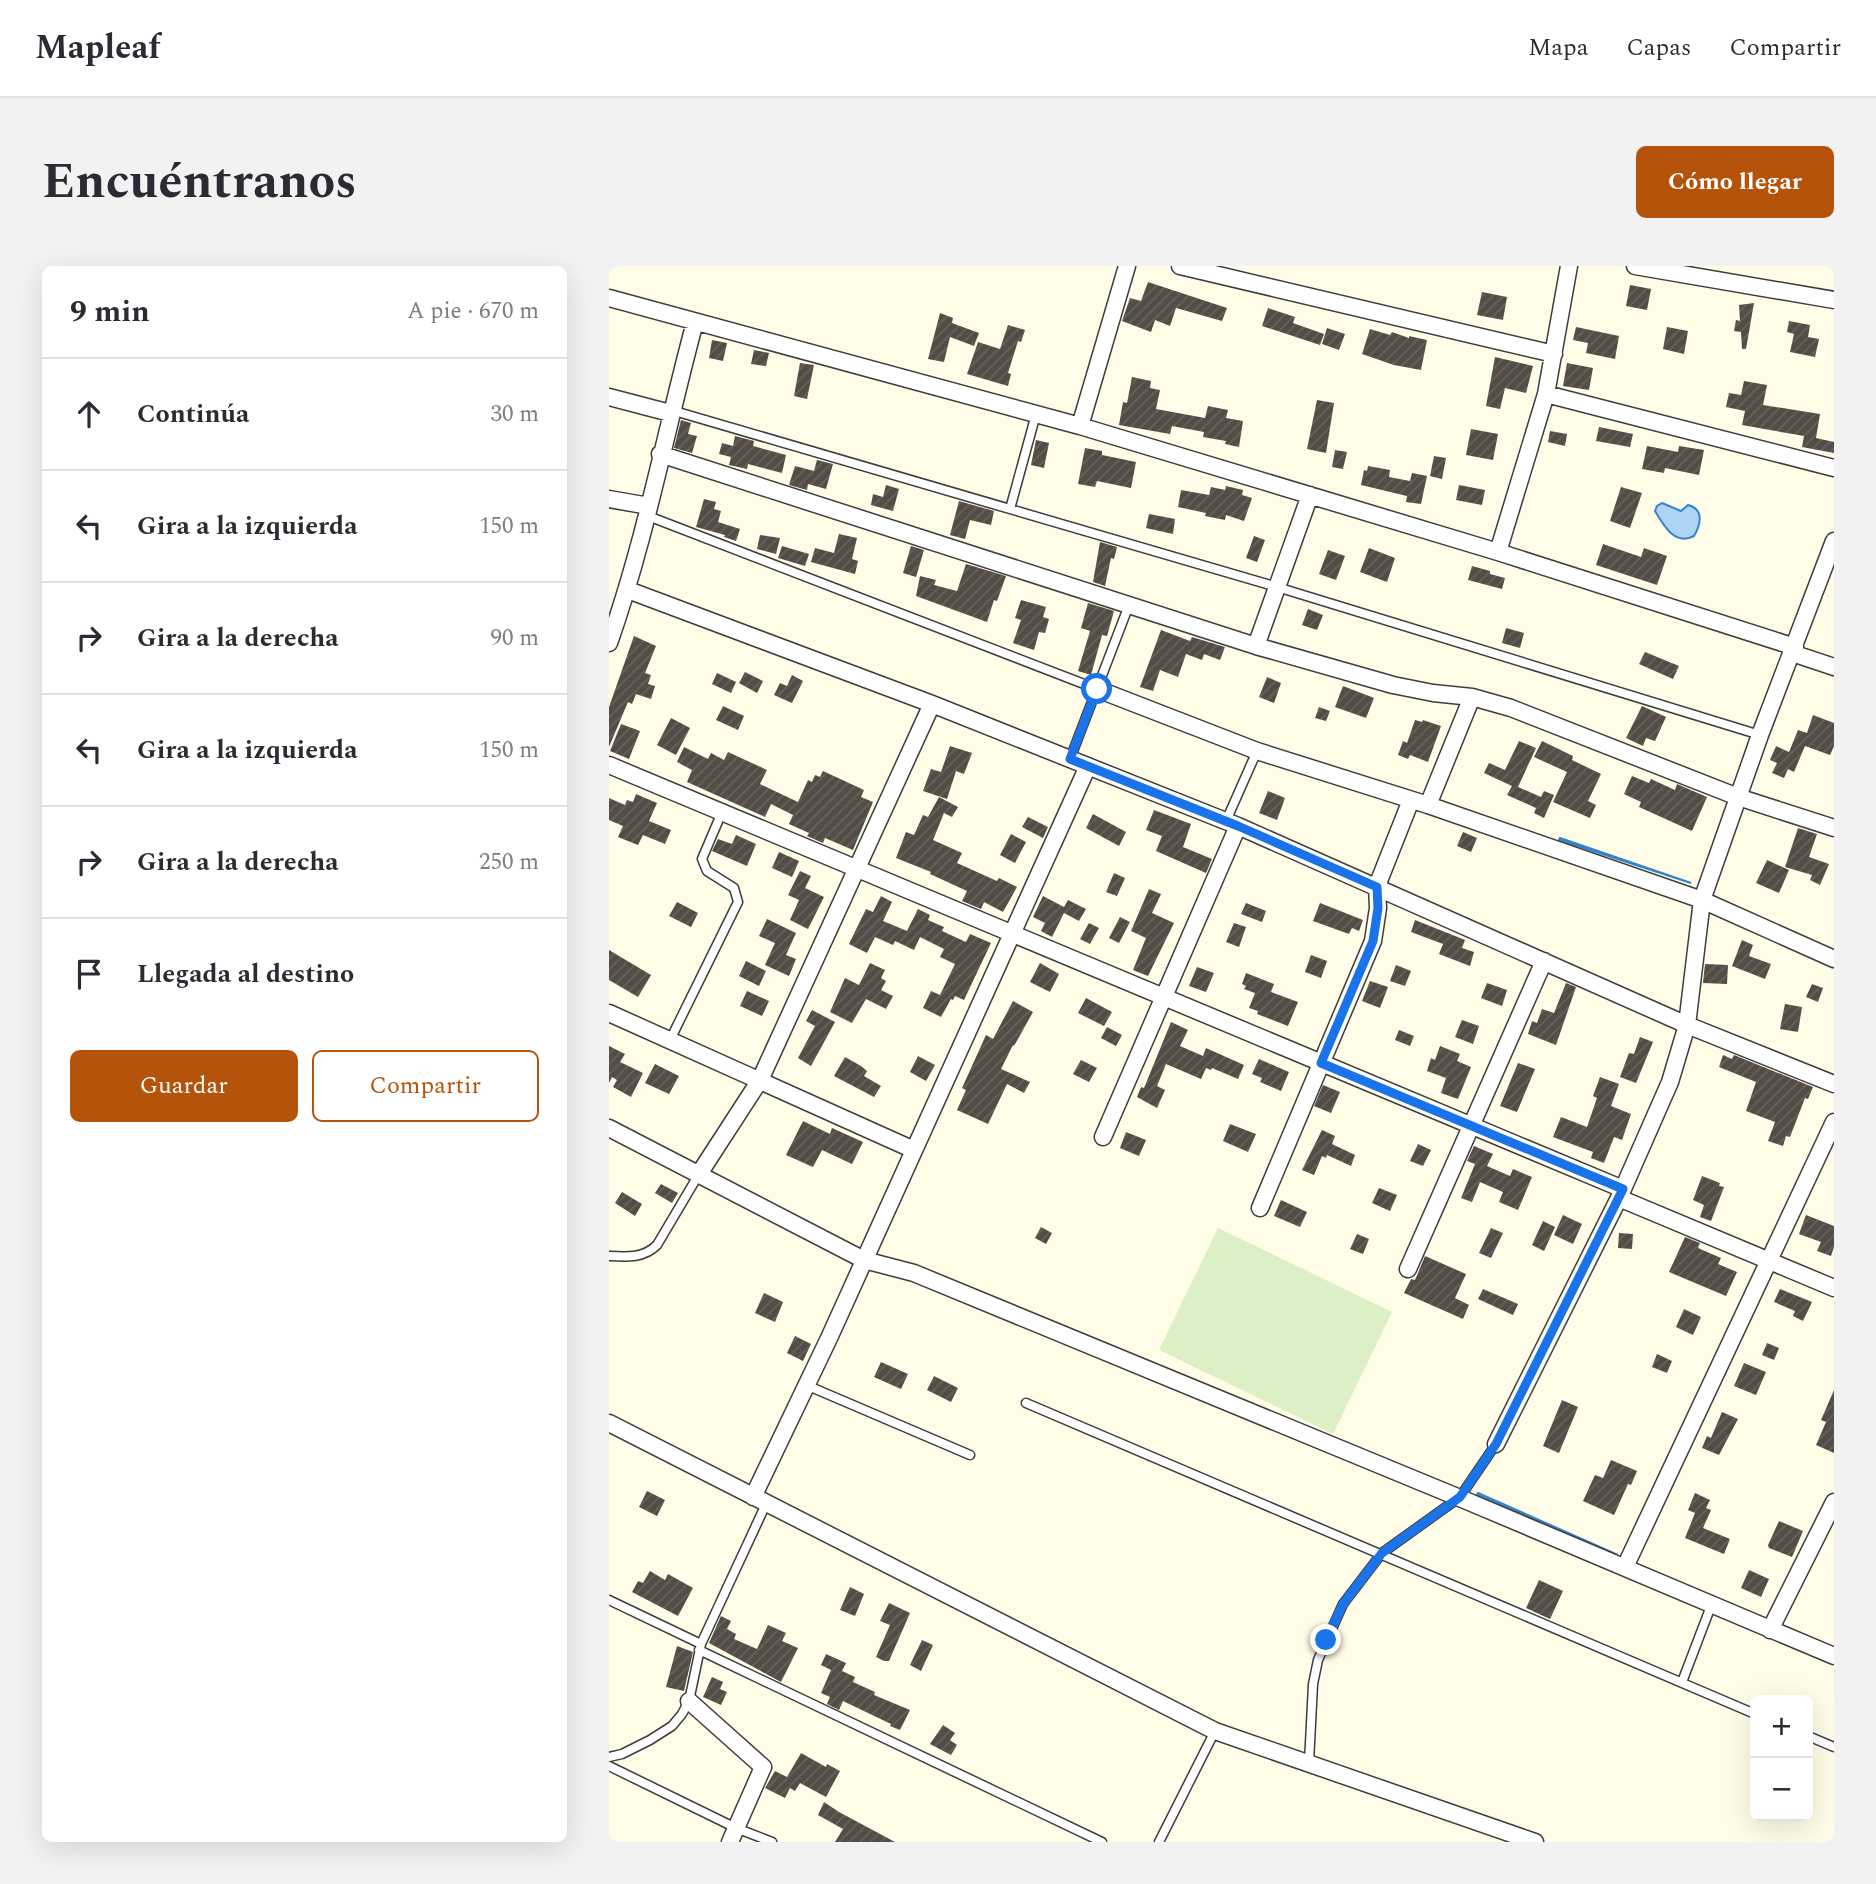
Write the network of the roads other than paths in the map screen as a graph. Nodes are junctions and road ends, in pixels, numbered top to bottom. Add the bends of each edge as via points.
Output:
1 (1127, 266) edge
2 (1180, 266) edge
3 (1569, 266) edge
4 (1635, 266) edge
5 (609, 298) edge
6 (1834, 300) edge
7 (695, 322) junction
8 (1554, 354) junction
9 (1546, 394) junction
10 (609, 397) edge
11 (671, 411) junction
12 (1036, 414) junction
13 (1080, 426) junction
14 (660, 454) junction
15 (1834, 468) edge
16 (1310, 495) junction
17 (609, 499) edge
18 (1010, 509) junction
19 (648, 511) junction
20 (1834, 541) edge
21 (1498, 552) junction
22 (1277, 587) junction
23 (628, 590) junction
24 (1129, 605) junction
25 (609, 643) edge
26 (1256, 646) junction
27 (1793, 650) junction
28 (1834, 667) edge
29 (1097, 689) junction
30 (1472, 697) junction
31 (932, 704) junction
32 (1760, 735) junction
33 (1257, 751) junction
34 (1070, 759) junction
35 (609, 765) edge
36 (1088, 766) junction
37 (1738, 797) junction
38 (1411, 800) junction
39 (1428, 805) junction
40 (722, 812) junction
41 (1232, 824) junction
42 (1834, 828) edge
43 (857, 868) junction
44 (1377, 887) junction
45 (1702, 900) junction
46 (1013, 934) junction
47 (1834, 959) edge
48 (1544, 961) junction
49 (1164, 997) junction
50 (609, 1013) edge
51 (1687, 1025) junction
52 (670, 1040) junction
53 (1321, 1063) junction
54 (759, 1080) junction
55 (1834, 1084) edge
56 (1834, 1122) edge
57 (1471, 1126) junction
58 (609, 1128) edge
59 (1103, 1137) dead end
60 (914, 1150) junction
61 (699, 1174) junction
62 (1621, 1194) junction
63 (1260, 1208) dead end
64 (609, 1256) edge
65 (864, 1260) junction
66 (1768, 1261) junction
67 (1408, 1269) dead end
68 (1834, 1288) edge
69 (806, 1385) junction
70 (1026, 1403) dead end
71 (609, 1423) edge
72 (1496, 1444) joint
73 (970, 1455) dead end
74 (1460, 1497) junction
75 (760, 1501) junction
76 (1834, 1502) edge
77 (1382, 1553) junction
78 (1625, 1567) junction
79 (609, 1600) edge
80 (1711, 1606) junction
81 (1770, 1630) junction
82 (700, 1647) junction
83 (1834, 1656) edge
84 (1682, 1682) junction
85 (689, 1701) junction
86 (1750, 1712) edge
87 (1215, 1731) junction
88 (1813, 1738) edge
89 (1834, 1747) edge
90 (609, 1757) edge
91 (1309, 1763) junction
92 (609, 1766) edge
93 (733, 1835) edge
94 (772, 1842) edge
95 (1102, 1842) edge
96 (1159, 1842) edge
97 (1535, 1842) edge

1 - 13 street
2 - 8 street
3 - 8 street
4 - 6 street
5 - 7 street
7 - 11 street
7 - 12 street
8 - 9 street
9 - 15 street
9 - 21 street
10 - 11 street
11 - 14 street
11 - 18 lane
12 - 13 street
12 - 18 lane
13 - 16 street
14 - 19 street
14 - 24 street
16 - 21 street
16 - 22 street
17 - 19 street
18 - 22 lane
19 - 23 street
19 - 29 lane
20 - 27 street
21 - 27 street
22 - 26 street
22 - 32 lane
23 - 25 street
23 - 31 street
24 - 26 street
24 - 29 lane
26 - 30 street via 1393,685
27 - 28 street
27 - 32 street
29 - 33 street
29 - 34 lane
30 - 37 street
30 - 39 street
31 - 34 street
31 - 43 street
32 - 37 street
33 - 38 street
33 - 41 lane
34 - 36 street
35 - 40 street
36 - 41 street
36 - 46 street
37 - 42 street
37 - 45 street
38 - 39 street
38 - 44 street
39 - 45 street
40 - 43 street
40 - 52 lane via 702,859 707,871 734,888 738,902
41 - 44 street
41 - 49 street
43 - 46 street
43 - 54 street
44 - 48 street
44 - 53 street via 1373,941
45 - 47 street
45 - 51 street
46 - 49 street
46 - 60 street
48 - 51 street
48 - 57 street
49 - 53 street
49 - 59 street
50 - 52 street
51 - 55 street
51 - 62 street via 1667,1091
52 - 54 street
53 - 57 street
53 - 63 street
54 - 60 street
54 - 61 street
56 - 66 street
57 - 62 street
57 - 67 street
58 - 61 street
60 - 65 street
61 - 64 lane via 648,1254
61 - 65 street
62 - 66 street
62 - 72 street
65 - 69 street
65 - 74 street via 926,1278
66 - 68 street
66 - 78 street
69 - 73 lane
69 - 75 street
70 - 77 lane
71 - 75 street
72 - 74 lane
74 - 77 lane
74 - 78 street
75 - 82 lane
75 - 87 street
76 - 81 street
77 - 84 lane
77 - 91 lane via 1343,1604 1318,1660
78 - 80 street
79 - 82 lane
80 - 81 street
80 - 84 lane
81 - 83 street
82 - 85 lane
82 - 95 lane
84 - 86 lane
85 - 90 lane via 672,1727
85 - 93 street via 763,1767
87 - 91 street
87 - 96 lane
88 - 89 lane
91 - 97 street
92 - 93 lane
93 - 94 lane

